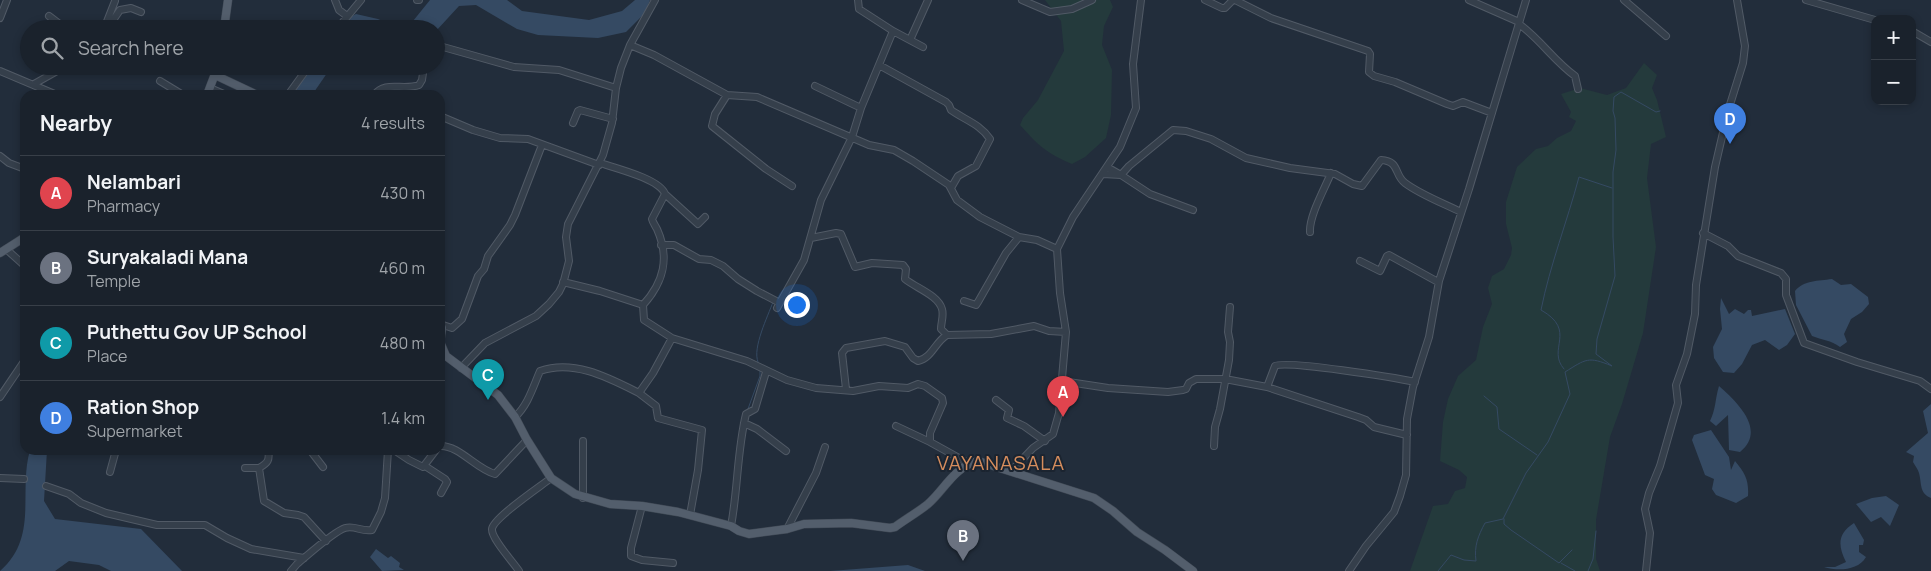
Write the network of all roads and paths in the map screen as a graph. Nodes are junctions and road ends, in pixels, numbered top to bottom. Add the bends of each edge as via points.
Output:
1 (7, 0) edge
2 (228, 0) edge
3 (335, 0) edge
4 (361, 0) edge
5 (655, 0) edge
6 (858, 0) edge
7 (928, 0) edge
8 (1022, 0) edge
9 (1092, 0) edge
10 (1141, 0) edge
11 (1205, 0) edge
12 (1234, 0) edge
13 (1469, 0) edge
14 (1526, 0) edge
15 (1624, 0) edge
16 (1737, 0) edge
17 (1806, 0) edge
18 (115, 1) edge
19 (141, 12) dead end
20 (49, 16) dead end
21 (347, 16) junction
22 (0, 18) edge
23 (1871, 19) edge
24 (53, 20) edge
25 (109, 20) edge
26 (113, 20) edge
27 (225, 20) edge
28 (344, 20) edge
29 (1519, 23) junction
30 (893, 32) junction
31 (1916, 33) edge
32 (1666, 36) dead end
33 (910, 40) junction
34 (1931, 42) edge
35 (630, 45) junction
36 (923, 47) dead end
37 (445, 48) edge
38 (879, 65) junction
39 (0, 71) edge
40 (50, 75) edge
41 (215, 75) joint
42 (302, 75) edge
43 (423, 75) edge
44 (160, 81) dead end
45 (34, 84) junction
46 (814, 86) dead end
47 (616, 88) junction
48 (1578, 89) dead end
49 (47, 90) edge
50 (175, 90) edge
51 (209, 90) edge
52 (246, 90) edge
53 (292, 90) edge
54 (379, 90) edge
55 (404, 90) edge
56 (412, 90) edge
57 (727, 96) junction
58 (861, 108) junction
59 (1492, 113) junction
60 (445, 118) edge
61 (613, 119) junction
62 (574, 123) dead end
63 (852, 137) junction
64 (542, 145) junction
65 (0, 156) edge
66 (599, 164) junction
67 (20, 167) edge
68 (1107, 167) junction
69 (1331, 173) junction
70 (1103, 174) junction
71 (1121, 175) junction
72 (792, 186) dead end
73 (951, 188) junction
74 (665, 194) junction
75 (1193, 210) dead end
76 (1461, 212) junction
77 (705, 218) dead end
78 (1310, 232) dead end
79 (1703, 233) junction
80 (1018, 237) junction
81 (811, 238) junction
82 (20, 240) edge
83 (662, 245) junction
84 (1057, 249) junction
85 (3, 251) edge
86 (1360, 261) dead end
87 (20, 263) edge
88 (563, 282) junction
89 (1438, 282) junction
90 (964, 301) dead end
91 (643, 305) junction
92 (1230, 307) dead end
93 (445, 326) edge
94 (1066, 332) junction
95 (947, 335) junction
96 (672, 338) junction
97 (445, 355) edge
98 (20, 367) edge
99 (461, 368) junction
100 (766, 372) junction
101 (1225, 380) junction
102 (1062, 381) junction
103 (1415, 382) junction
104 (1267, 387) junction
105 (846, 389) junction
106 (1931, 389) edge
107 (639, 393) junction
108 (0, 396) edge
109 (996, 400) dead end
110 (515, 417) junction
111 (744, 423) junction
112 (896, 426) dead end
113 (1407, 436) junction
114 (527, 440) junction
115 (584, 441) dead end
116 (1044, 441) junction
117 (930, 442) junction
118 (445, 446) edge
119 (1214, 446) dead end
120 (825, 447) dead end
121 (786, 451) dead end
122 (115, 455) edge
123 (269, 455) edge
124 (314, 455) edge
125 (388, 455) edge
126 (401, 455) edge
127 (433, 455) edge
128 (968, 464) junction
129 (425, 466) junction
130 (323, 467) dead end
131 (245, 468) dead end
132 (259, 468) junction
133 (1011, 471) junction
134 (110, 472) dead end
135 (0, 478) edge
136 (551, 478) junction
137 (24, 479) dead end
138 (46, 486) dead end
139 (441, 493) dead end
140 (584, 498) junction
141 (642, 506) junction
142 (690, 515) junction
143 (731, 526) junction
144 (787, 529) junction
145 (326, 541) junction
146 (304, 558) junction
147 (673, 563) dead end
148 (517, 570) edge
149 (291, 571) edge
150 (1193, 571) edge
151 (1349, 571) edge
152 (1646, 571) edge

1 - 22 street
2 - 27 main road
3 - 21 street via 339,10
4 - 21 street
5 - 35 street
6 - 30 street via 859,10
7 - 33 street
8 - 9 street via 1050,12 1072,9
10 - 68 street via 1134,64 1136,108
11 - 12 street via 1225,8
12 - 59 street via 1271,18 1368,51 1369,72 1374,76 1447,104 1454,106 1463,102
13 - 29 street
14 - 29 street
15 - 32 street
16 - 79 street via 1745,46 1743,63 1719,148
17 - 23 street
18 - 25 street
19 - 26 street via 131,8 120,10
20 - 24 street
21 - 28 street
29 - 48 street via 1575,76
29 - 59 street
30 - 33 street
30 - 38 street
31 - 34 street
33 - 36 street
35 - 47 street
35 - 57 street
37 - 47 street via 514,67 559,70
38 - 58 street
38 - 73 street via 946,102 951,110 976,124 990,139 976,166 958,176
39 - 45 street
40 - 45 street
41 - 51 main road
41 - 52 main road
42 - 53 street
43 - 56 street via 419,85
44 - 50 street
45 - 49 street
46 - 58 street
47 - 61 street
54 - 55 street via 387,87
57 - 63 street via 757,96
57 - 72 street via 715,114 712,126
58 - 63 street
59 - 76 street
60 - 64 street via 500,138 528,139
61 - 62 street via 580,110
61 - 66 street
63 - 73 street via 869,145 894,150
63 - 81 street via 821,200
64 - 66 street
64 - 93 street via 513,220 478,276 462,319 452,328
65 - 67 street
66 - 74 street via 646,179 660,186
66 - 88 street via 568,224 569,261
68 - 70 street
68 - 71 street
69 - 71 street via 1246,158 1211,139 1173,130
69 - 76 street via 1362,186 1382,160 1387,160 1396,166 1403,182
69 - 78 street via 1313,213
70 - 71 street
70 - 84 street via 1073,217
71 - 75 street via 1150,194
73 - 80 street via 964,206
74 - 77 street via 698,224
74 - 83 street via 652,218
76 - 89 street
79 - 106 street via 1728,246 1738,256 1786,279 1786,295 1804,343 1920,381
79 - 152 street via 1695,314 1687,354 1676,384 1678,403 1645,509 1650,533
80 - 84 street via 1037,240
80 - 90 street via 976,305
81 - 83 street via 804,260 778,306 723,266 699,259 674,245
81 - 95 street via 840,233 855,267 872,263 904,265 905,279 938,302 943,316 941,329
82 - 85 main road
83 - 91 street via 662,277
84 - 94 street
85 - 87 street
86 - 89 street via 1380,271 1389,255
88 - 91 street
88 - 99 street via 559,292 536,316 485,343
89 - 103 street via 1429,336
91 - 96 street via 644,320
92 - 101 street
94 - 95 street via 1034,326 991,334
94 - 102 street
95 - 105 street via 926,358 918,361 905,347 886,341 846,348 842,353
96 - 100 street via 736,358
96 - 107 street
97 - 99 main road
98 - 108 street
99 - 110 main road via 498,396
100 - 105 street via 816,388
100 - 111 street
101 - 102 street via 1196,379 1183,390 1168,392
101 - 104 street
101 - 119 street
102 - 116 street via 1059,413 1052,434
103 - 104 street via 1281,364 1275,366
103 - 113 street
104 - 113 street
105 - 117 street via 925,386 942,398 943,403 930,433
107 - 110 street via 614,380 572,367 547,369 540,371 528,402
107 - 142 street via 656,406 658,418 702,430
109 - 116 street via 1009,410 1007,418
110 - 114 main road
111 - 121 street
111 - 143 street
112 - 117 street
113 - 151 street via 1406,475 1394,512
114 - 118 street via 495,474
114 - 136 main road
115 - 140 street
116 - 133 street
117 - 128 street
120 - 144 street via 816,473
122 - 134 street
123 - 132 street via 267,464
124 - 130 street
125 - 145 street via 385,498 372,530 364,532 353,526 343,528
126 - 129 street
127 - 129 street
128 - 133 main road via 978,461
128 - 144 main road via 928,504 895,527 851,523 804,524
129 - 139 street via 445,479
131 - 132 street
132 - 145 street via 264,501 284,513 304,517
133 - 150 main road via 1094,498
135 - 137 street
136 - 140 main road
136 - 148 street via 492,529
138 - 146 street via 106,513 157,525 205,525 251,549
140 - 141 main road
141 - 142 main road
141 - 147 street via 631,556
142 - 143 main road
143 - 144 main road via 749,534
145 - 146 street
146 - 149 street

